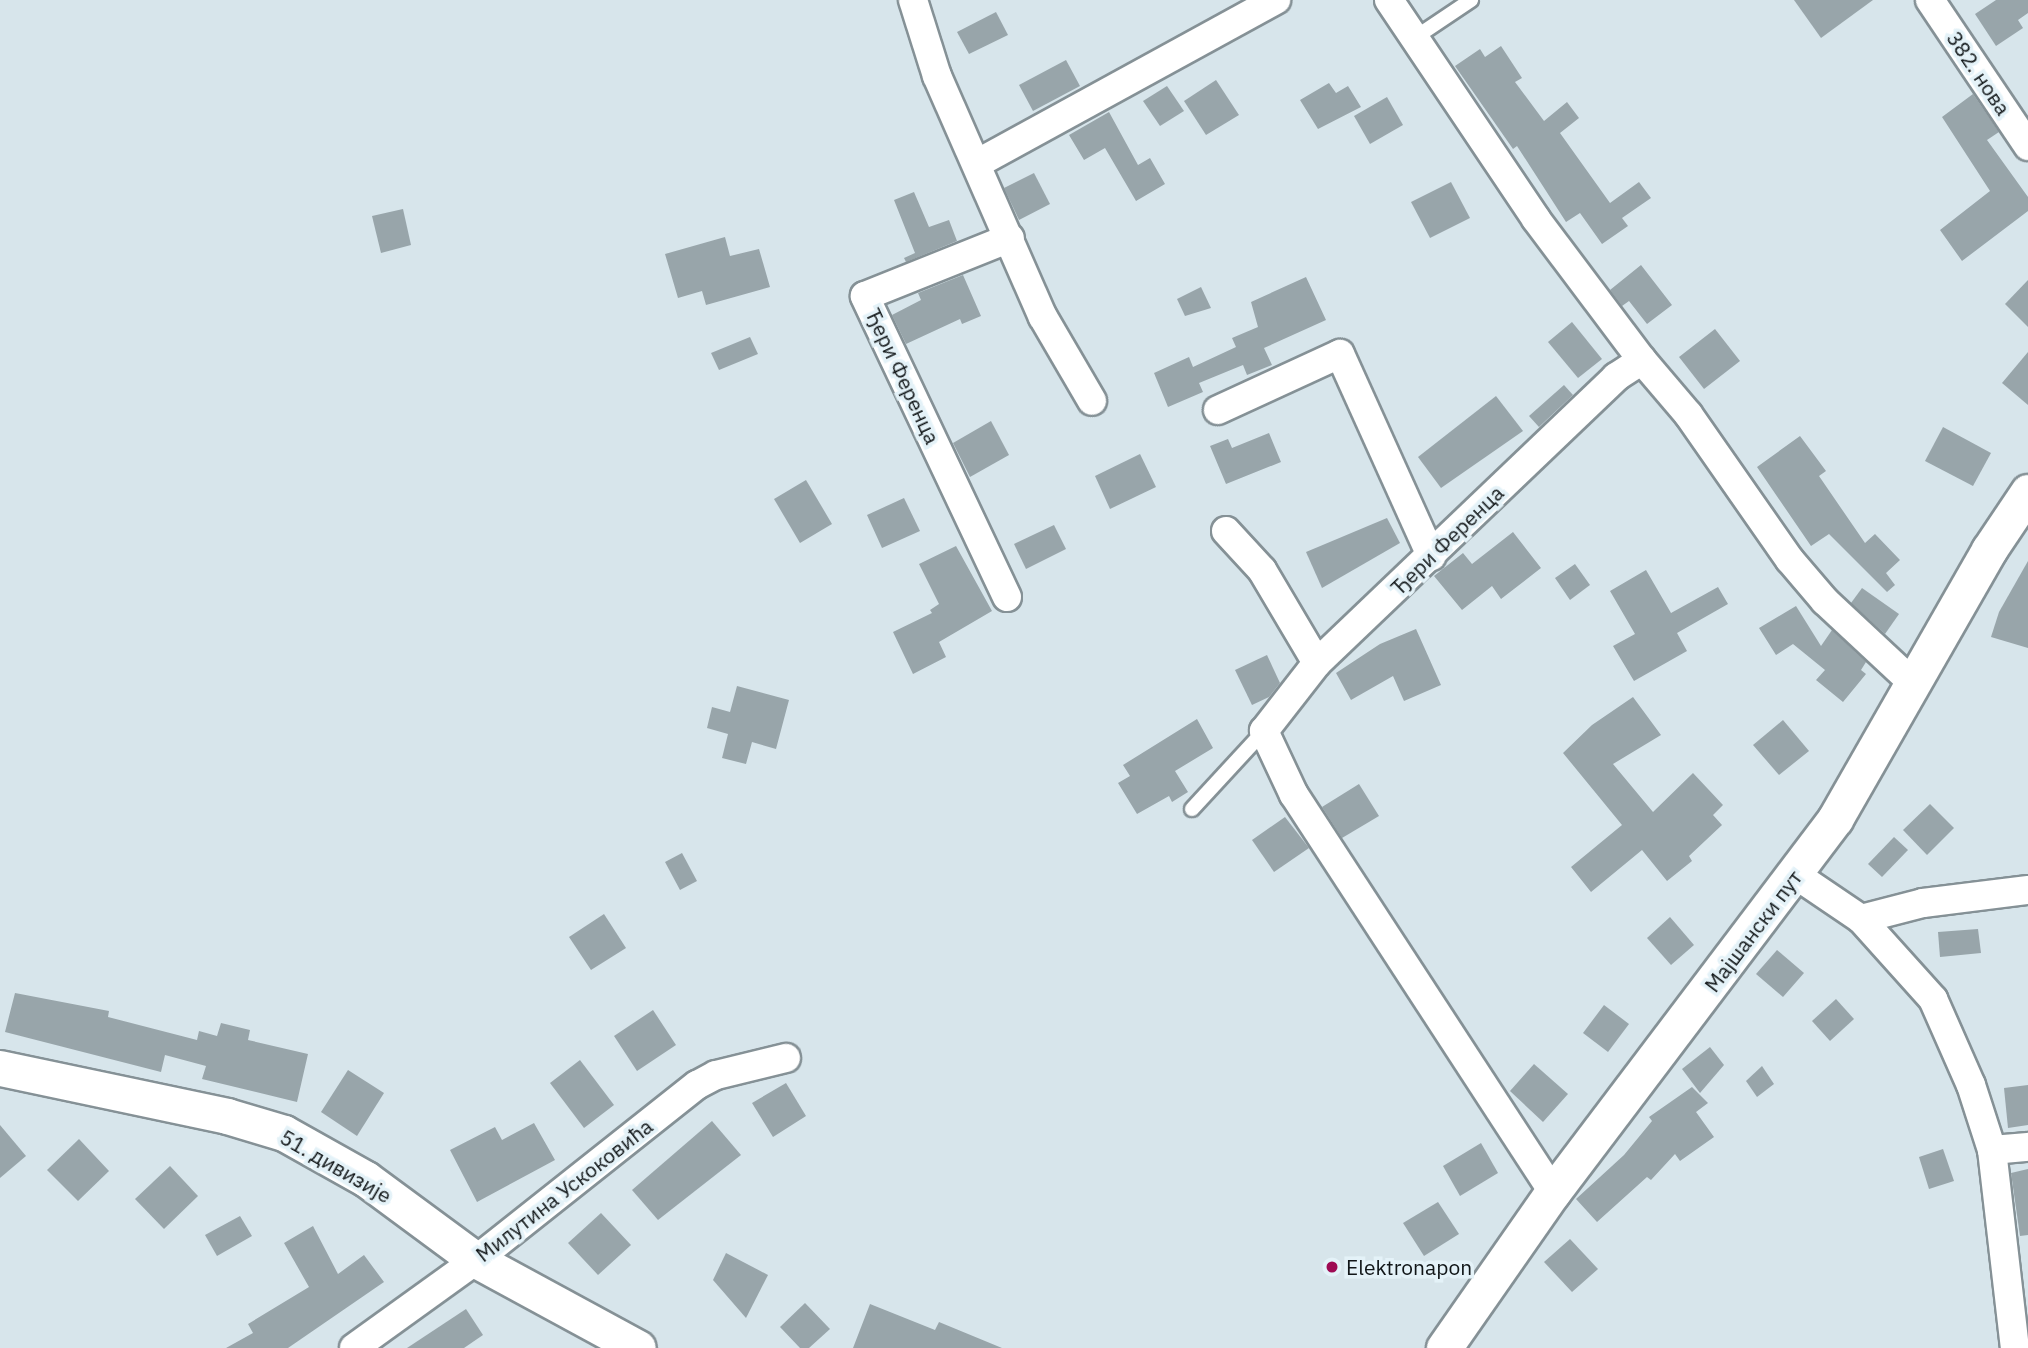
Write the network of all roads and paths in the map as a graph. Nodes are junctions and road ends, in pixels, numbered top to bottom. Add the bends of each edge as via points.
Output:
1 (913, 0) edge
2 (1276, 0) edge
3 (1389, 0) edge
4 (1471, 0) edge
5 (1930, 0) edge
6 (1413, 39) junction
7 (2028, 146) edge
8 (978, 163) junction
9 (1010, 238) junction
10 (1642, 360) junction
11 (1092, 401) dead end
12 (1218, 410) dead end
13 (2028, 492) edge
14 (1226, 531) dead end
15 (1431, 556) junction
16 (1007, 597) dead end
17 (1317, 663) junction
18 (1914, 684) junction
19 (1264, 731) junction
20 (1192, 808) dead end
21 (1796, 875) junction
22 (2028, 890) edge
23 (1861, 919) junction
24 (786, 1058) dead end
25 (0, 1068) edge
26 (2028, 1147) edge
27 (1992, 1150) junction
28 (1553, 1192) junction
29 (475, 1260) junction
30 (385, 1338) edge
31 (354, 1348) edge
32 (638, 1348) edge
33 (1444, 1348) edge
34 (2015, 1348) edge

1 - 8 street via 937,76
2 - 8 street
3 - 6 street
4 - 6 lane
5 - 7 street, 382. нова
6 - 10 street via 1536,219
8 - 9 street
9 - 11 street via 1043,317
9 - 16 street, Ђери Ференца via 866,296
10 - 15 street, Ђери Ференца via 1616,377
10 - 18 street via 1688,414 1790,561 1825,601
12 - 15 street via 1340,354
13 - 18 street, Мајшански пут via 1989,550
14 - 17 street via 1262,570
15 - 17 street, Ђери Ференца
17 - 19 street, Ђери Ференца
18 - 21 street, Мајшански пут
19 - 20 lane
19 - 28 street via 1294,795
21 - 23 street
21 - 28 street, Мајшански пут
22 - 23 street via 1923,903
23 - 27 street via 1933,999 1971,1085
24 - 29 street, Милутина Ускоковића via 716,1075 697,1085
25 - 29 street, 51. дивизије via 227,1116 284,1133 366,1179
26 - 27 street
27 - 34 street
28 - 33 street, Мајшански пут
29 - 30 street, Милутина Ускоковића
29 - 32 street, 51. дивизије
30 - 31 street, Милутина Ускоковића

